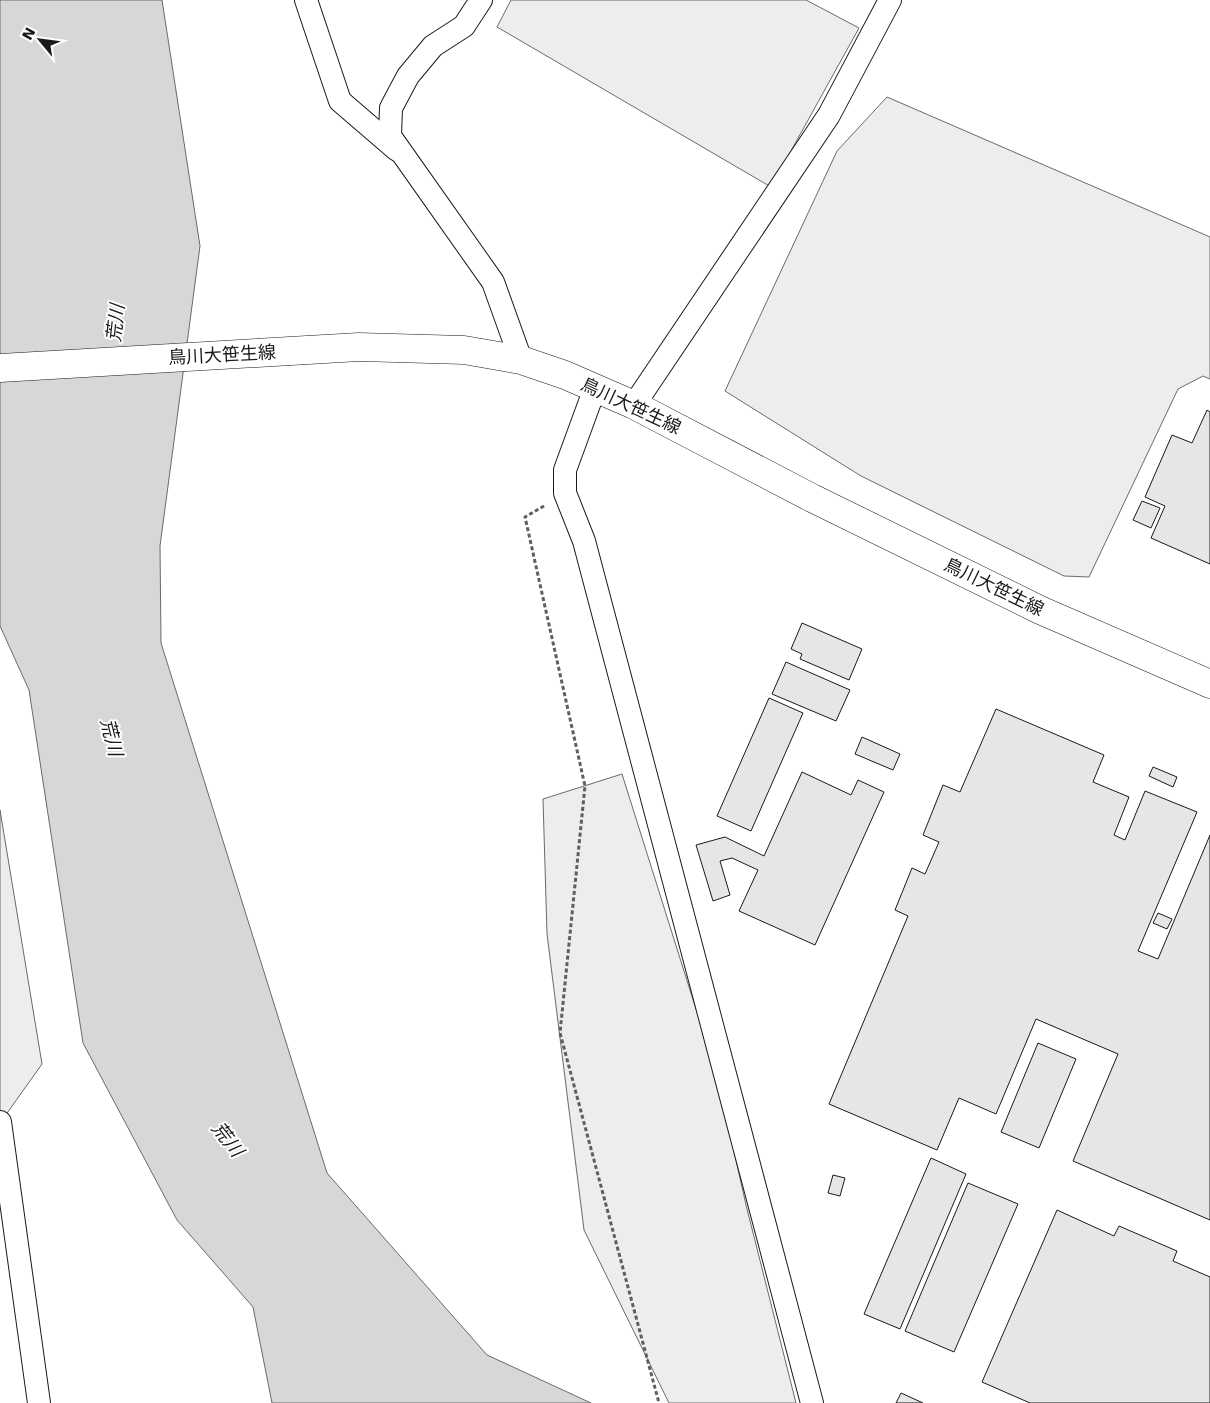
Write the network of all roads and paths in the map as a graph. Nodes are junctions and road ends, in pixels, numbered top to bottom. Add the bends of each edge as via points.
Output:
1 (306, 0) edge
2 (481, 0) edge
3 (890, 0) edge
4 (401, 153) junction
5 (522, 360) junction
6 (0, 368) edge
7 (595, 388) junction
8 (634, 405) junction
9 (565, 493) junction
10 (1210, 684) edge
11 (0, 1122) edge
12 (39, 1403) edge
13 (659, 1403) edge
14 (812, 1403) edge

1 - 4 street via 340,101
2 - 4 street via 464,26 433,46 408,76 391,108 390,136
3 - 8 street via 829,115
4 - 5 street via 493,282
5 - 6 street, 鳥川大笹生線 via 464,350 358,347
5 - 7 street, 鳥川大笹生線
7 - 8 street, 鳥川大笹生線
7 - 9 street via 565,470
8 - 10 street, 鳥川大笹生線 via 812,498 1022,601
9 - 13 path via 525,518 585,786 560,1033
9 - 14 street via 587,550
11 - 12 street

